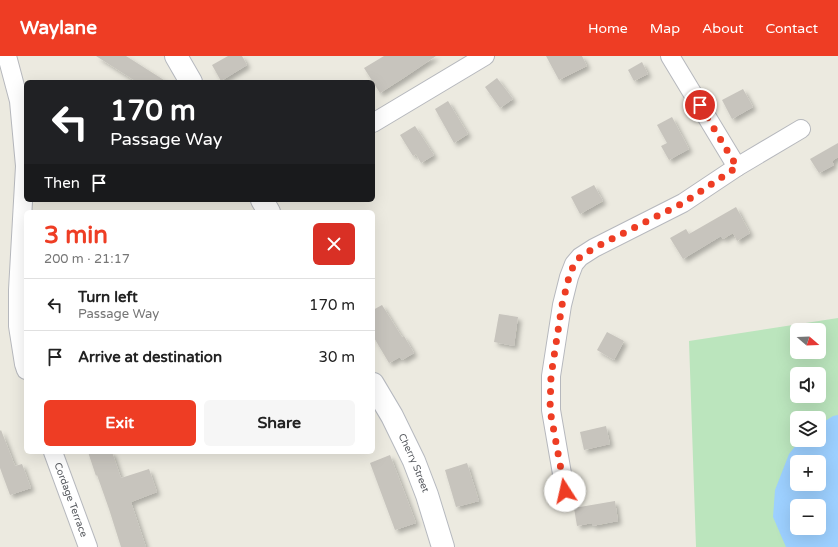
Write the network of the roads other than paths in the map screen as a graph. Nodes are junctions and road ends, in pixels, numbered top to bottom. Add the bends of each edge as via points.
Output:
1 (7, 56) edge
2 (176, 56) edge
3 (485, 56) edge
4 (670, 56) edge
5 (190, 80) edge
6 (375, 122) edge
7 (801, 129) dead end
8 (24, 155) edge
9 (737, 167) junction
10 (24, 184) edge
11 (24, 360) edge
12 (375, 387) edge
13 (54, 454) edge
14 (565, 491) dead end
15 (88, 547) edge
16 (443, 547) edge

1 - 8 street via 19,101
2 - 5 main road
3 - 6 street
4 - 9 street
7 - 9 street
9 - 14 street via 683,203 594,248 574,264 562,305 551,376 550,410
10 - 11 street via 18,290 18,326
12 - 16 main road, Cherry Street via 414,461 428,495
13 - 15 street, Cordage Terrace

